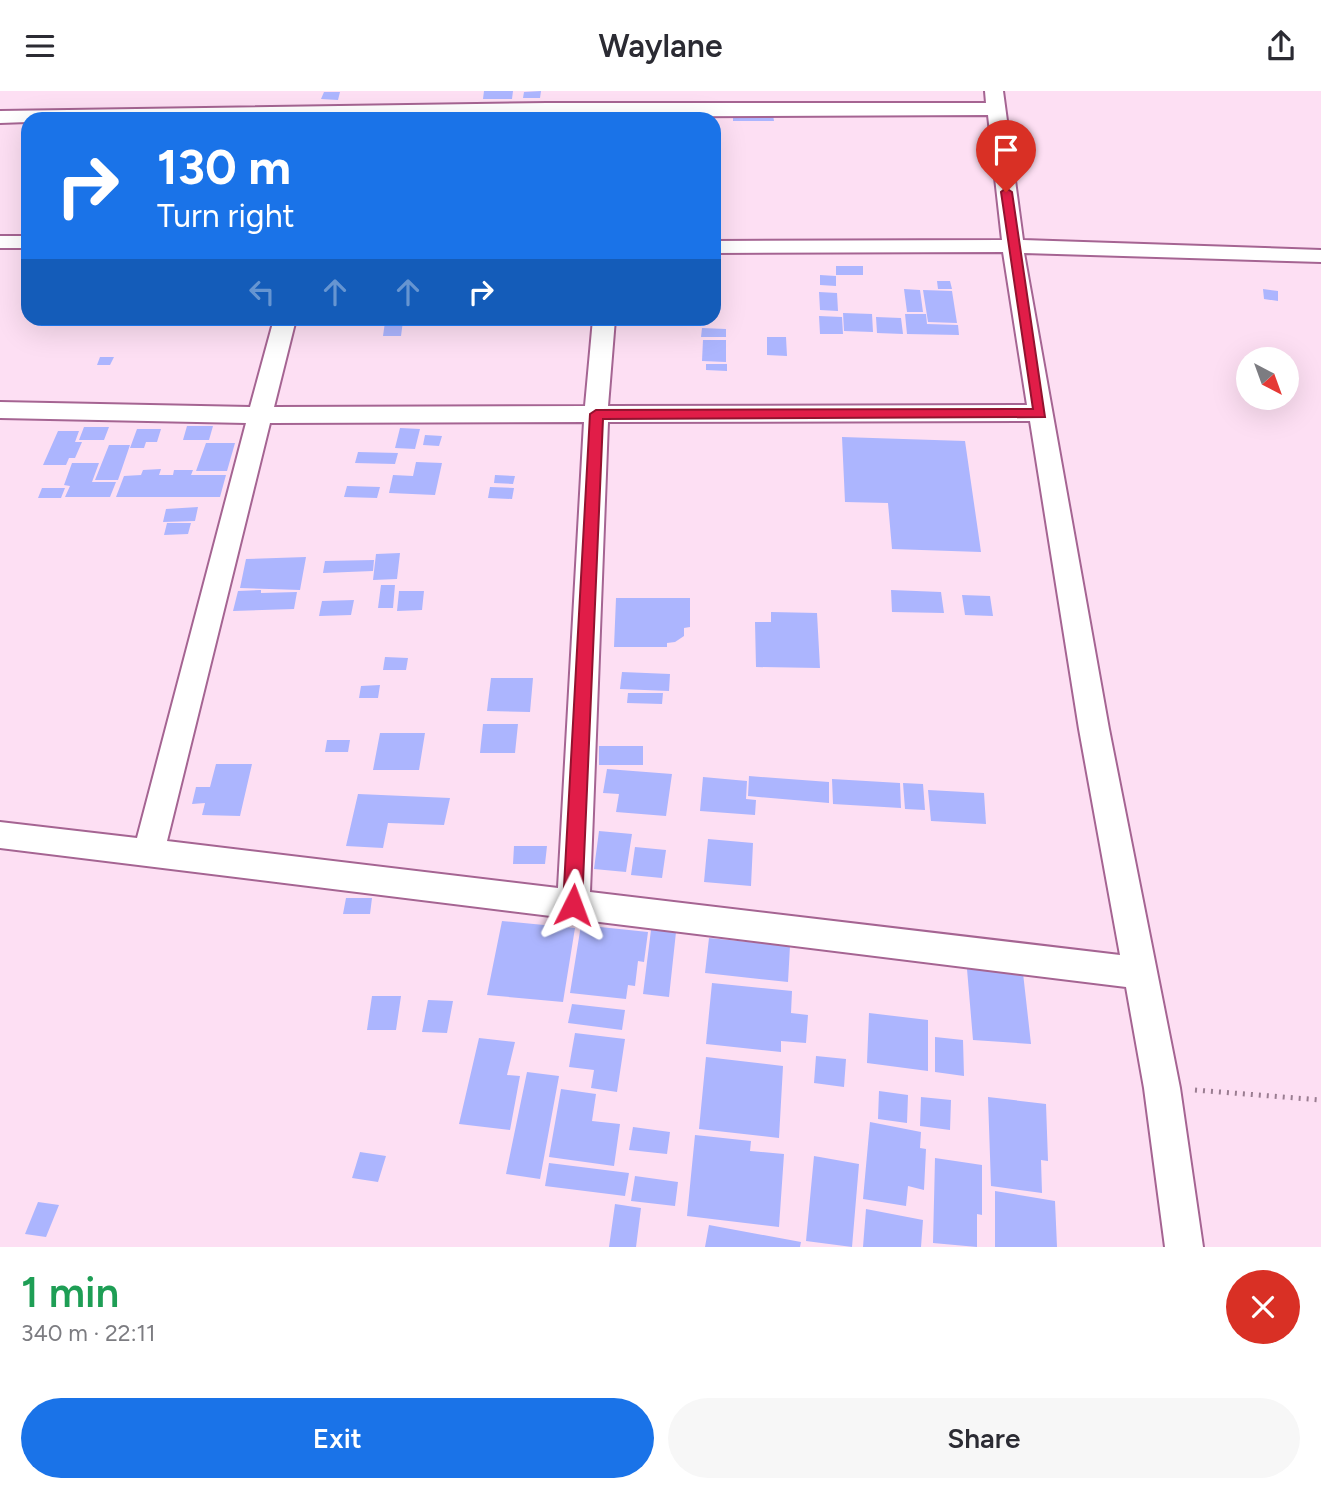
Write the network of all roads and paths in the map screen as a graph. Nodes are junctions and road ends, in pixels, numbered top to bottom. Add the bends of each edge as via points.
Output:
1 (995, 100) edge
2 (721, 113) edge
3 (0, 117) edge
4 (21, 117) edge
5 (0, 241) edge
6 (21, 242) edge
7 (1013, 246) junction
8 (721, 247) edge
9 (1321, 256) edge
10 (282, 326) edge
11 (603, 326) edge
12 (0, 410) edge
13 (1041, 413) junction
14 (596, 414) junction
15 (261, 415) junction
16 (0, 835) edge
17 (148, 855) junction
18 (573, 905) junction
19 (1140, 973) junction
20 (1163, 1088) junction
21 (1321, 1100) edge
22 (1184, 1247) edge

1 - 2 street
1 - 7 street
3 - 4 street
5 - 6 street
7 - 8 street
7 - 9 street
7 - 13 street
10 - 15 street
11 - 14 street
12 - 15 street
13 - 14 street
13 - 19 street
14 - 15 street
14 - 18 street
15 - 17 street
16 - 17 street
17 - 18 street
18 - 19 street
19 - 20 street
20 - 21 path
20 - 22 street

